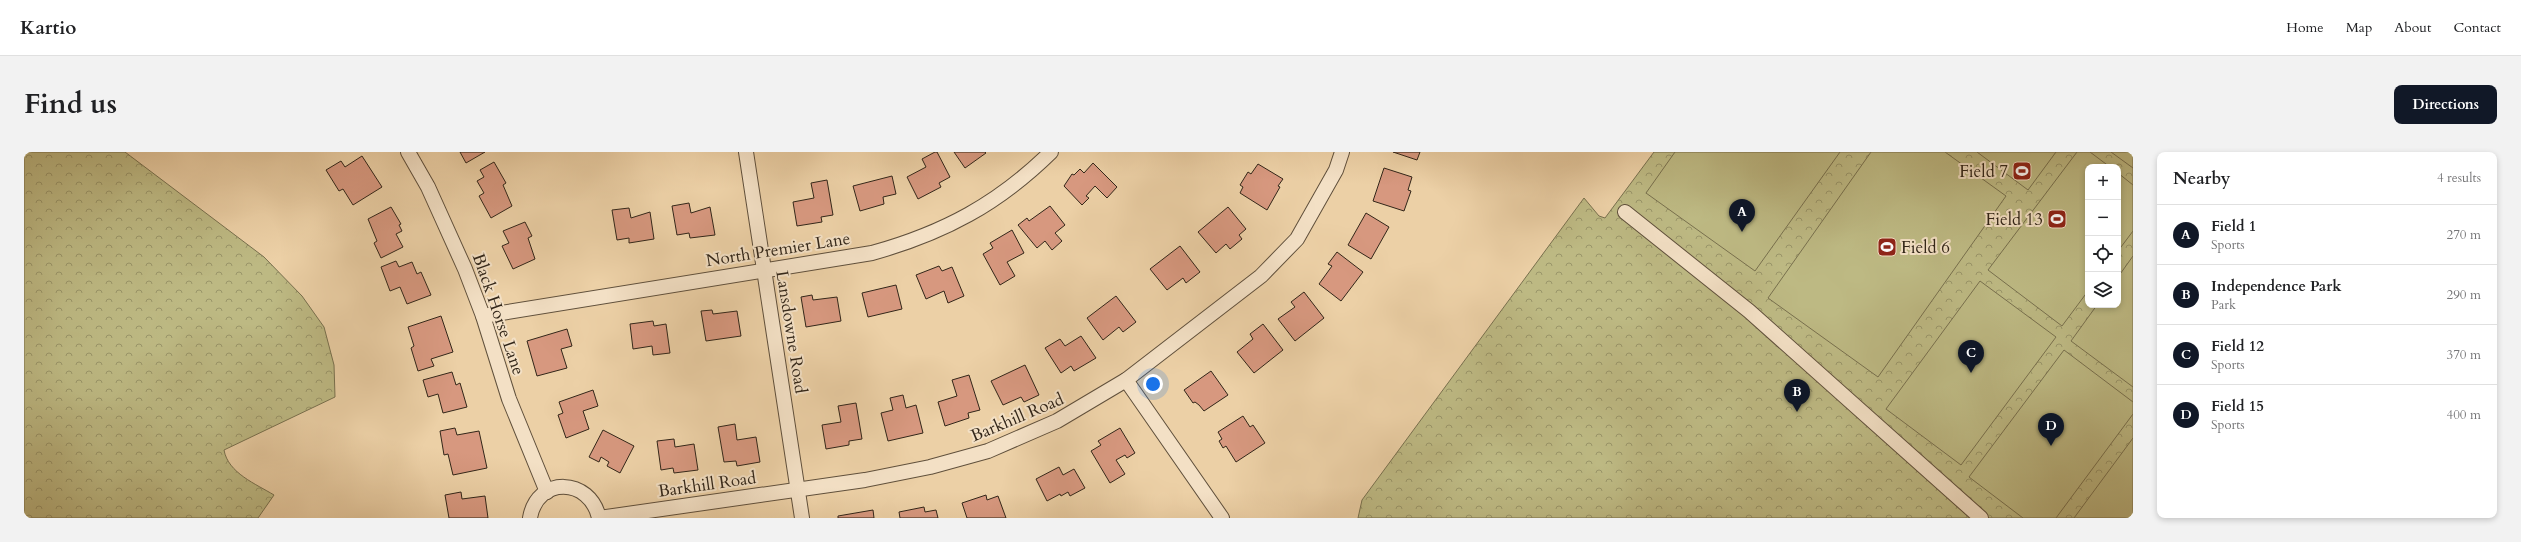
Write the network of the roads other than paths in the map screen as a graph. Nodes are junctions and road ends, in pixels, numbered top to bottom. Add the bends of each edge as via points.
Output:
1 (408, 152) edge
2 (746, 152) edge
3 (1051, 152) edge
4 (1342, 152) edge
5 (1625, 212) dead end
6 (764, 269) junction
7 (483, 316) junction
8 (1126, 380) junction
9 (797, 490) junction
10 (547, 492) junction
11 (530, 518) edge
12 (599, 518) edge
13 (802, 518) edge
14 (1222, 518) edge
15 (1981, 518) edge

1 - 7 street, Black Horse Lane via 448,230
2 - 6 street, Lansdowne Road
3 - 6 street, North Premier Lane via 1028,175 998,197 944,229 872,253
4 - 8 street, Barkhill Road via 1336,170 1297,239 1261,276
5 - 15 street via 1750,312 1854,402
6 - 7 street, North Premier Lane
6 - 9 street, Lansdowne Road
7 - 10 street, Black Horse Lane via 509,399
8 - 9 street, Barkhill Road via 1057,421 988,451 930,467
8 - 14 street
9 - 12 street, Barkhill Road
9 - 13 street, Lansdowne Road
10 - 11 street via 536,502
10 - 12 street via 562,487 582,492 593,502

